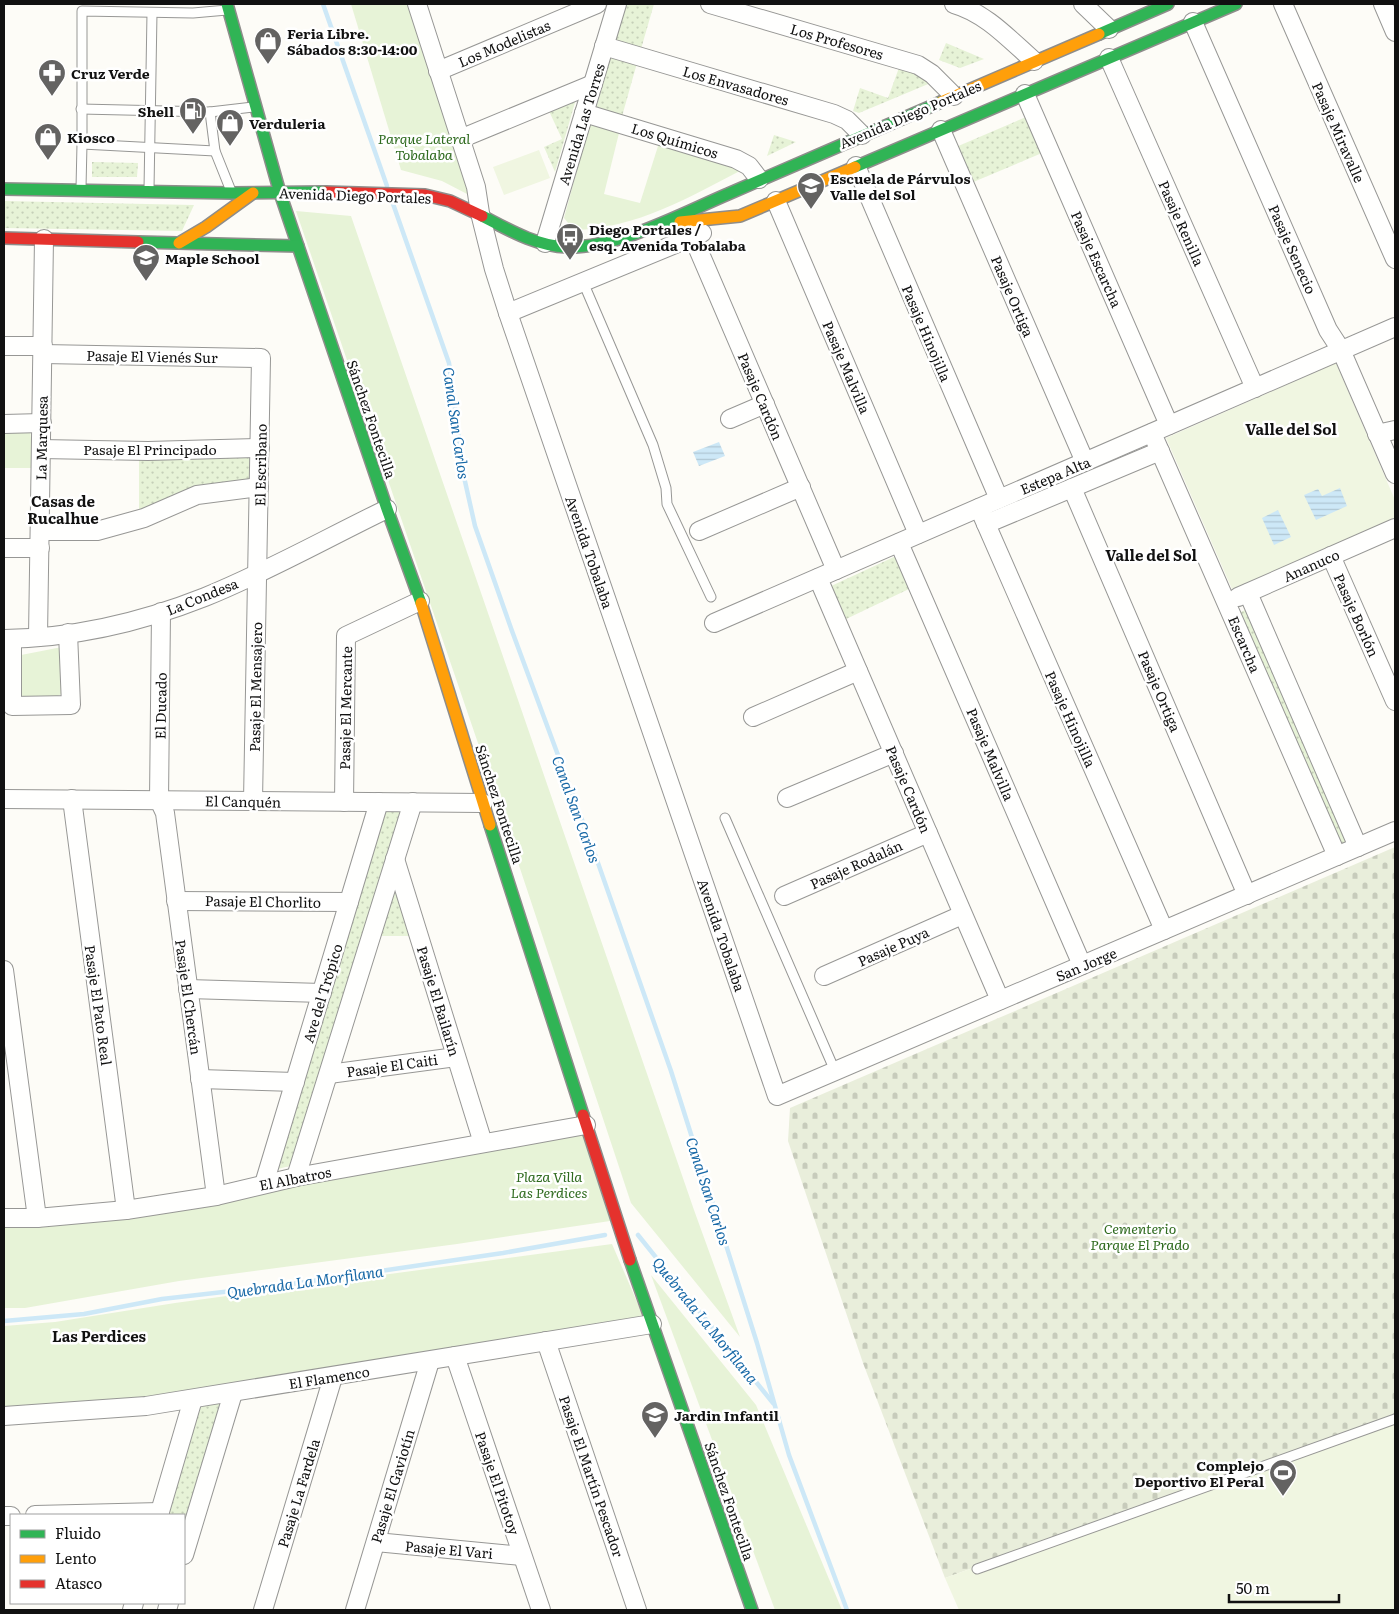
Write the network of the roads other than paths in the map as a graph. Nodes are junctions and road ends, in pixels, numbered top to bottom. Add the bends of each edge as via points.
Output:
1 (417, 4) edge
2 (597, 4) edge
3 (617, 4) edge
4 (710, 4) edge
5 (954, 4) edge
6 (1083, 4) edge
7 (1168, 4) edge
8 (1236, 4) edge
9 (1283, 4) edge
10 (1383, 4) edge
11 (228, 7) edge
12 (183, 8) edge
13 (152, 12) junction
14 (1193, 22) junction
15 (1394, 28) edge
16 (1109, 29) junction
17 (604, 46) junction
18 (1109, 58) junction
19 (1034, 61) junction
20 (438, 71) junction
21 (593, 84) junction
22 (1025, 94) junction
23 (954, 96) junction
24 (256, 106) junction
25 (82, 109) junction
26 (151, 110) junction
27 (210, 112) junction
28 (584, 113) junction
29 (941, 130) junction
30 (862, 135) junction
31 (460, 139) junction
32 (82, 144) junction
33 (150, 148) junction
34 (215, 151) junction
35 (856, 166) junction
36 (759, 179) junction
37 (4, 189) edge
38 (734, 190) junction
39 (81, 191) junction
40 (149, 192) junction
41 (202, 192) junction
42 (232, 193) junction
43 (253, 193) junction
44 (280, 193) junction
45 (776, 201) junction
46 (480, 213) junction
47 (740, 216) junction
48 (710, 219) junction
49 (653, 226) junction
50 (206, 227) junction
51 (689, 229) junction
52 (4, 238) edge
53 (44, 239) junction
54 (179, 243) junction
55 (545, 243) junction
56 (298, 246) junction
57 (1395, 259) edge
58 (583, 282) junction
59 (508, 313) junction
60 (1395, 327) edge
61 (4, 346) edge
62 (43, 350) junction
63 (1341, 350) junction
64 (261, 358) joint
65 (1255, 388) junction
66 (765, 404) junction
67 (730, 419) dead end
68 (42, 423) junction
69 (4, 424) edge
70 (1169, 425) junction
71 (1395, 430) edge
72 (1152, 433) junction
73 (1377, 434) junction
74 (260, 448) junction
75 (41, 449) junction
76 (1160, 451) junction
77 (1391, 455) edge
78 (1084, 462) junction
79 (1395, 474) edge
80 (259, 487) junction
81 (800, 487) junction
82 (1072, 488) junction
83 (998, 499) junction
84 (979, 508) junction
85 (387, 509) junction
86 (986, 524) junction
87 (1395, 528) edge
88 (699, 531) dead end
89 (918, 534) junction
90 (40, 540) junction
91 (899, 543) junction
92 (4, 548) edge
93 (1331, 556) junction
94 (836, 570) junction
95 (258, 572) junction
96 (818, 578) junction
97 (1248, 593) junction
98 (710, 597) dead end
99 (420, 601) junction
100 (1226, 602) junction
101 (161, 612) junction
102 (714, 623) dead end
103 (68, 633) junction
104 (38, 637) junction
105 (8, 639) edge
106 (858, 671) junction
107 (1395, 701) edge
108 (753, 717) dead end
109 (894, 753) junction
110 (787, 798) dead end
111 (4, 799) edge
112 (72, 799) junction
113 (159, 800) junction
114 (253, 801) junction
115 (344, 802) junction
116 (379, 802) junction
117 (413, 802) junction
118 (483, 803) junction
119 (725, 818) dead end
120 (1395, 831) edge
121 (928, 833) junction
122 (1358, 847) junction
123 (1337, 856) junction
124 (395, 859) junction
125 (1247, 894) junction
126 (784, 896) dead end
127 (176, 900) junction
128 (349, 902) junction
129 (962, 915) junction
130 (1164, 930) junction
131 (1082, 965) junction
132 (4, 970) edge
133 (824, 976) dead end
134 (188, 988) junction
135 (322, 993) junction
136 (1000, 1000) junction
137 (456, 1056) junction
138 (835, 1071) junction
139 (329, 1074) junction
140 (200, 1079) junction
141 (295, 1082) junction
142 (777, 1096) joint
143 (586, 1125) junction
144 (483, 1143) junction
145 (296, 1177) junction
146 (264, 1184) junction
147 (216, 1196) junction
148 (126, 1210) junction
149 (4, 1218) edge
150 (37, 1218) junction
151 (652, 1324) junction
152 (546, 1341) junction
153 (455, 1356) junction
154 (430, 1361) junction
155 (333, 1377) junction
156 (233, 1393) junction
157 (192, 1399) junction
158 (4, 1416) edge
159 (1395, 1419) edge
160 (159, 1514) edge
161 (376, 1542) junction
162 (185, 1552) edge
163 (522, 1556) junction
164 (977, 1569) dead end
165 (263, 1610) edge
166 (355, 1610) edge
167 (540, 1610) edge
168 (637, 1610) edge
169 (752, 1610) edge

1 - 20 street, Avenida Tobalaba
2 - 20 street, Los Modelistas
3 - 17 street, Avenida Las Torres
4 - 23 street, Los Profesores via 918,66 932,74
5 - 19 street via 982,17
6 - 16 street
7 - 16 street, Avenida Diego Portales
8 - 14 street, Avenida Diego Portales
9 - 57 street, Pasaje Miravalle
10 - 15 street
11 - 12 lane
11 - 24 street, Sánchez Fontecilla
12 - 13 lane
13 - 25 lane via 82,11
13 - 26 lane
14 - 18 street, Avenida Diego Portales
14 - 63 street, Pasaje Senecio via 1328,330
16 - 19 street, Avenida Diego Portales
17 - 21 street, Avenida Las Torres
17 - 30 street, Los Envasadores via 834,114 847,120
18 - 22 street, Avenida Diego Portales
18 - 65 street, Pasaje Renilla
19 - 23 street, Avenida Diego Portales
20 - 31 street, Avenida Tobalaba
21 - 28 street, Avenida Las Torres
21 - 31 street
22 - 29 street, Avenida Diego Portales
22 - 70 street, Pasaje Escarcha
23 - 30 street, Avenida Diego Portales
24 - 27 lane
24 - 44 street, Sánchez Fontecilla
25 - 26 lane
25 - 32 lane
26 - 27 lane
26 - 33 lane
27 - 34 lane
28 - 36 street, Los Químicos via 736,159 749,166
28 - 55 street, Avenida Las Torres
29 - 35 street, Avenida Diego Portales
29 - 78 street, Pasaje Ortiga
30 - 36 street, Avenida Diego Portales
31 - 46 street, Avenida Tobalaba via 476,187
32 - 33 lane
32 - 39 lane
33 - 34 lane
33 - 40 lane
34 - 42 lane
35 - 45 street, Avenida Diego Portales
35 - 83 street, Pasaje Hinojilla
36 - 38 street, Avenida Diego Portales
37 - 39 street, Avenida Diego Portales
38 - 48 street via 720,197 712,208
38 - 49 street, Avenida Diego Portales
39 - 40 street, Avenida Diego Portales
40 - 41 street, Avenida Diego Portales
41 - 42 street, Avenida Diego Portales
41 - 50 street via 212,204 213,214
42 - 43 street, Avenida Diego Portales
43 - 44 street, Avenida Diego Portales
43 - 50 street
44 - 46 street, Avenida Diego Portales via 410,194 446,200
44 - 56 street, Sánchez Fontecilla
45 - 47 street, Avenida Diego Portales
45 - 89 street, Pasaje Malvilla
46 - 55 street, Avenida Diego Portales via 515,233
46 - 59 street, Avenida Tobalaba
47 - 48 street, Avenida Diego Portales
47 - 51 street, Avenida Diego Portales
48 - 51 street, Avenida Diego Portales
49 - 51 street, Avenida Diego Portales
49 - 55 street, Avenida Diego Portales via 600,245 572,247
50 - 54 street
51 - 58 street, Avenida Diego Portales
51 - 66 street, Pasaje Cardón
52 - 53 street
53 - 54 street
53 - 62 street, La Marquesa
54 - 56 street
56 - 85 street, Sánchez Fontecilla
58 - 59 street, Avenida Diego Portales
58 - 98 lane via 654,445 667,504
59 - 142 street, Avenida Tobalaba
60 - 63 street, Estepa Alta
61 - 62 street, Pasaje El Vienés Sur
62 - 64 street, Pasaje El Vienés Sur
62 - 68 street, La Marquesa
63 - 65 street, Estepa Alta
63 - 73 street, Pasaje Senecio
64 - 74 street, El Escribano
65 - 70 street, Estepa Alta
66 - 67 street
66 - 81 street, Pasaje Cardón
68 - 69 street
68 - 75 street, La Marquesa
70 - 72 street, Estepa Alta
71 - 73 street
72 - 76 street, Escarcha
72 - 78 street, Estepa Alta
73 - 77 street, Pasaje Senecio
74 - 75 street, Pasaje El Principado
74 - 80 street, El Escribano
75 - 90 street, La Marquesa
76 - 82 street, Estepa Alta
76 - 100 street, Escarcha
77 - 79 street, Pasaje Senecio
78 - 83 street, Estepa Alta
80 - 90 street via 197,495 144,518 97,531
80 - 95 street, El Escribano
81 - 88 street
81 - 94 street, Pasaje Cardón
82 - 86 street, Estepa Alta
82 - 125 street, Pasaje Ortiga
83 - 84 street, Estepa Alta
84 - 86 street, Pasaje Hinojilla
84 - 89 street, Estepa Alta
85 - 95 street, La Condesa
85 - 99 street, Sánchez Fontecilla
86 - 130 street, Pasaje Hinojilla
87 - 93 street, Ananuco
89 - 91 street, Estepa Alta
90 - 92 street
90 - 104 street, La Marquesa
91 - 94 street, Estepa Alta
91 - 131 street, Pasaje Malvilla
93 - 97 street, Ananuco
93 - 107 street, Pasaje Borlón
94 - 96 street, Estepa Alta
95 - 101 street, La Condesa via 205,597
95 - 114 street, Pasaje El Mensajero
96 - 102 street, Estepa Alta
96 - 106 street, Pasaje Cardón
97 - 100 street, Ananuco
97 - 122 street, Escarcha
99 - 115 street, Pasaje El Mercante via 346,636
99 - 118 street, Sánchez Fontecilla
100 - 123 street, Escarcha
101 - 103 street, La Condesa
101 - 113 street, El Ducado
103 - 104 street, La Condesa
103 - 105 street via 71,705 12,706
104 - 105 street, La Condesa
106 - 108 street
106 - 109 street, Pasaje Cardón
109 - 110 street
109 - 121 street, Pasaje Cardón
111 - 112 street, El Canquén
112 - 113 street, El Canquén
112 - 148 street, Pasaje El Pato Real
113 - 114 street, El Canquén
113 - 127 street, Pasaje El Chercán via 164,813
114 - 115 street, El Canquén
115 - 116 street, El Canquén
116 - 117 street, El Canquén
116 - 128 street, Ave del Trópico
117 - 118 street, El Canquén
117 - 124 street
118 - 143 street, Sánchez Fontecilla
119 - 138 lane
120 - 122 street, San Jorge
121 - 126 street, Pasaje Rodalán
121 - 129 street, Pasaje Cardón
122 - 123 street, San Jorge
123 - 125 street, San Jorge
124 - 137 street, Pasaje El Bailarín
124 - 139 street
125 - 130 street, San Jorge
127 - 128 street, Pasaje El Chorlito
127 - 134 street, Pasaje El Chercán
128 - 135 street, Ave del Trópico
129 - 133 street, Pasaje Puya
129 - 136 street, Pasaje Cardón
130 - 131 street, San Jorge
131 - 136 street, San Jorge
132 - 150 street
134 - 135 street
134 - 140 street, Pasaje El Chercán
135 - 141 street, Ave del Trópico
136 - 138 street, San Jorge
137 - 139 street, Pasaje El Caiti
137 - 144 street, Pasaje El Bailarín
138 - 142 street, San Jorge
139 - 145 street
140 - 141 street
140 - 147 street, Pasaje El Chercán
141 - 146 street, Ave del Trópico
143 - 144 street, El Albatros
143 - 151 street, Sánchez Fontecilla
144 - 145 street, El Albatros
145 - 146 street, El Albatros
146 - 147 street, El Albatros
147 - 148 street, El Albatros
148 - 150 street, El Albatros
149 - 150 street, El Albatros
151 - 152 street, El Flamenco
151 - 169 street, Sánchez Fontecilla
152 - 153 street, El Flamenco
152 - 168 street, Pasaje El Martín Pescador
153 - 154 street, El Flamenco
153 - 163 street, Pasaje El Pitotoy
154 - 155 street, El Flamenco
154 - 161 street, Pasaje El Gaviotín
155 - 156 street, El Flamenco
155 - 165 street, Pasaje La Fardela
156 - 157 street, El Flamenco
156 - 162 street
157 - 158 street, El Flamenco via 129,1408
157 - 160 street
159 - 164 lane
161 - 163 street, Pasaje El Vari
161 - 166 street, Pasaje El Gaviotín
163 - 167 street, Pasaje El Pitotoy

